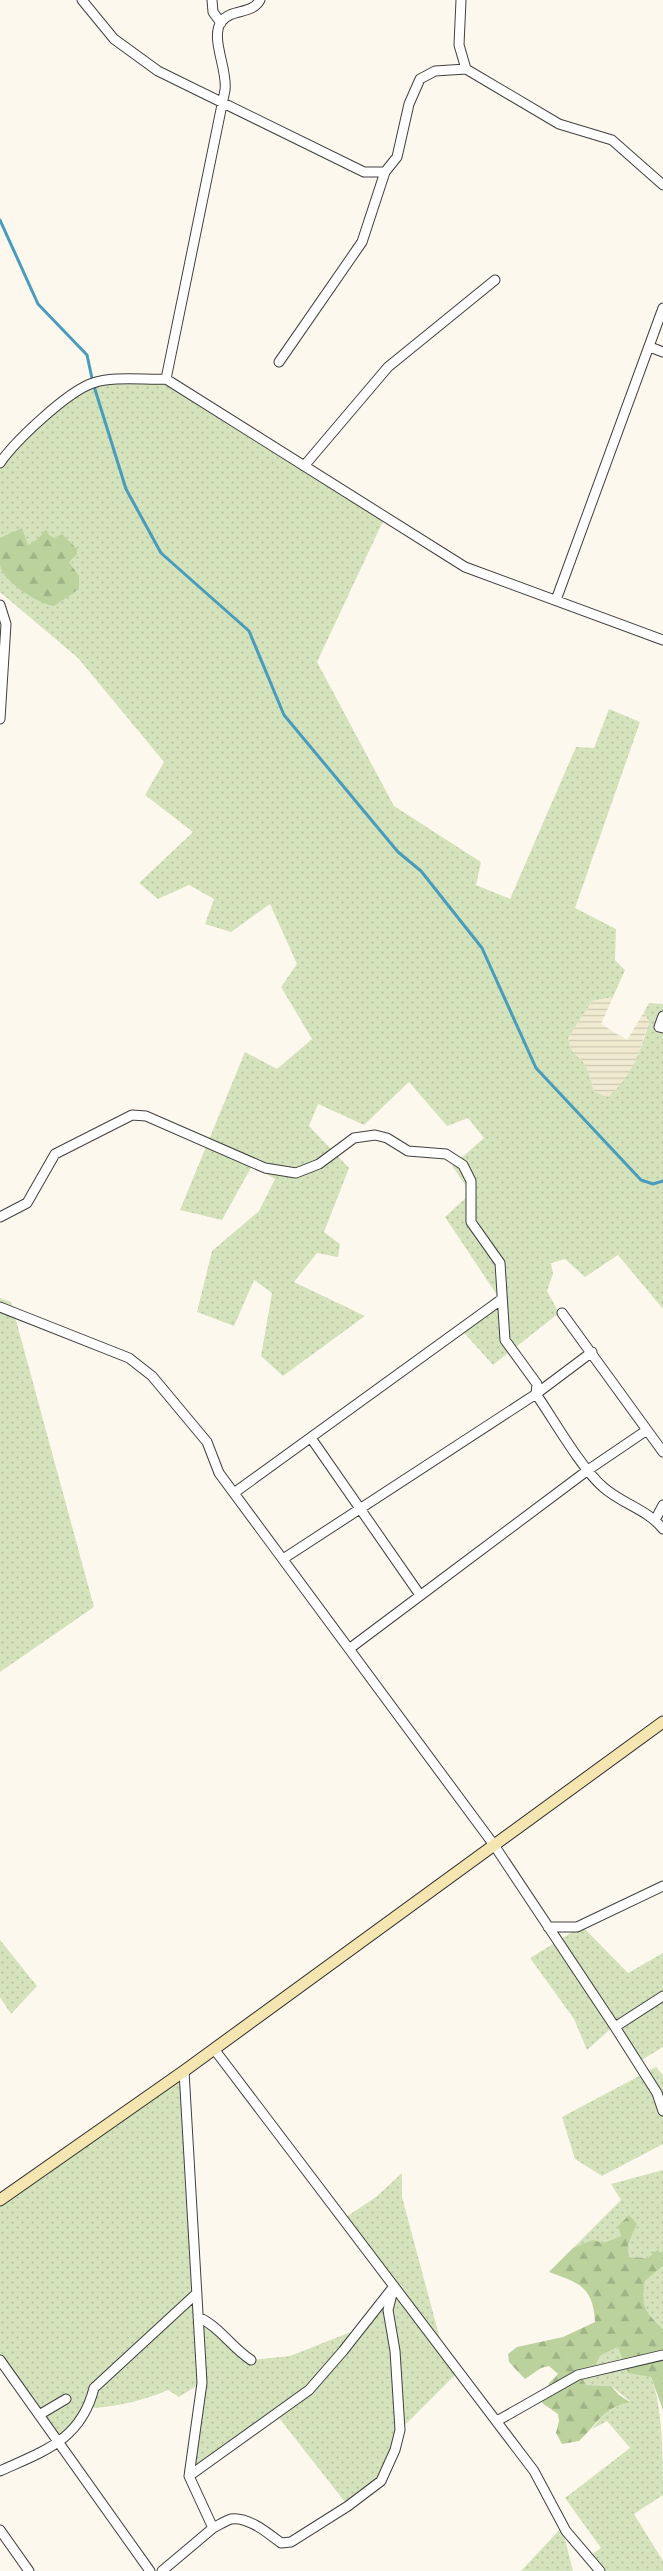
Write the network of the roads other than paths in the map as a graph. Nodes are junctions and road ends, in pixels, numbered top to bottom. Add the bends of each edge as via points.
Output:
1 (82, 0) edge
2 (212, 0) edge
3 (260, 0) edge
4 (461, 0) edge
5 (220, 23) junction
6 (466, 69) junction
7 (222, 104) junction
8 (385, 172) junction
9 (663, 185) edge
10 (495, 280) dead end
11 (663, 308) edge
12 (650, 347) junction
13 (663, 352) edge
14 (279, 362) dead end
15 (166, 379) junction
16 (1, 459) edge
17 (304, 466) junction
18 (556, 600) junction
19 (0, 605) edge
20 (663, 640) edge
21 (0, 719) edge
22 (663, 1016) edge
23 (663, 1028) edge
24 (0, 1217) edge
25 (502, 1299) junction
26 (0, 1308) edge
27 (562, 1313) dead end
28 (592, 1352) junction
29 (536, 1394) junction
30 (648, 1430) junction
31 (311, 1438) junction
32 (663, 1452) edge
33 (588, 1470) junction
34 (234, 1493) junction
35 (663, 1504) edge
36 (360, 1508) junction
37 (656, 1520) junction
38 (663, 1529) edge
39 (283, 1559) junction
40 (420, 1596) junction
41 (349, 1648) junction
42 (663, 1722) edge
43 (494, 1845) junction
44 (663, 1886) edge
45 (548, 1927) junction
46 (663, 1996) edge
47 (615, 2027) junction
48 (214, 2048) junction
49 (184, 2071) junction
50 (663, 2111) edge
51 (0, 2200) edge
52 (394, 2286) junction
53 (197, 2293) junction
54 (198, 2316) junction
55 (663, 2355) edge
56 (0, 2360) edge
57 (251, 2360) dead end
58 (66, 2399) dead end
59 (39, 2416) junction
60 (497, 2421) junction
61 (59, 2444) junction
62 (0, 2471) edge
63 (188, 2476) junction
64 (213, 2528) junction
65 (0, 2530) edge
66 (29, 2571) edge
67 (150, 2571) edge
68 (162, 2571) edge
69 (600, 2571) edge

1 - 7 street via 114,40 158,71
2 - 5 street via 213,12
3 - 5 street via 255,6 233,13
4 - 6 street via 459,45
5 - 7 street via 217,35 226,83
6 - 8 street via 435,71 420,80 409,104 397,157
6 - 9 street via 559,124 612,140
7 - 8 street via 364,172
7 - 15 street
8 - 14 street via 362,242
10 - 17 street via 388,367
11 - 12 street
12 - 13 street
12 - 18 street
15 - 16 street via 93,383 70,396
15 - 17 street
17 - 18 street via 465,567
18 - 20 street
19 - 21 street via 6,624
22 - 23 street via 659,1027
24 - 25 street via 27,1203 55,1154 132,1115 146,1116 265,1168 296,1173 319,1164 354,1138 375,1135 387,1138 408,1151 446,1154 463,1165 472,1181 471,1222 500,1263
25 - 29 street via 504,1340 537,1384
25 - 31 street
26 - 34 street via 129,1358 144,1370 207,1442 219,1473
27 - 28 street
28 - 29 street
28 - 30 street
29 - 33 street
29 - 36 street
30 - 32 street
30 - 33 street
31 - 34 street
31 - 36 street
33 - 37 street via 603,1488
33 - 40 street
34 - 39 street
35 - 37 street
36 - 39 street
36 - 40 street
37 - 38 street
39 - 41 street
40 - 41 street
41 - 43 street
42 - 43 main road
43 - 45 street
43 - 48 main road
44 - 45 street via 577,1927
45 - 47 street
46 - 47 street
47 - 50 street via 656,2093
48 - 49 main road
48 - 52 street
49 - 51 main road
49 - 53 street
52 - 60 street
52 - 63 street via 309,2390
52 - 64 street via 388,2310 395,2351 400,2430 381,2481 291,2542 281,2543 244,2521 232,2519
53 - 54 street
53 - 61 street via 94,2388 89,2408
54 - 57 street via 208,2321 237,2351
54 - 63 street via 202,2383
55 - 60 street via 578,2375
56 - 59 street
58 - 59 street
59 - 61 street
60 - 69 street via 534,2471 566,2531
61 - 62 street
61 - 67 street
63 - 64 street
64 - 68 street
65 - 66 street

